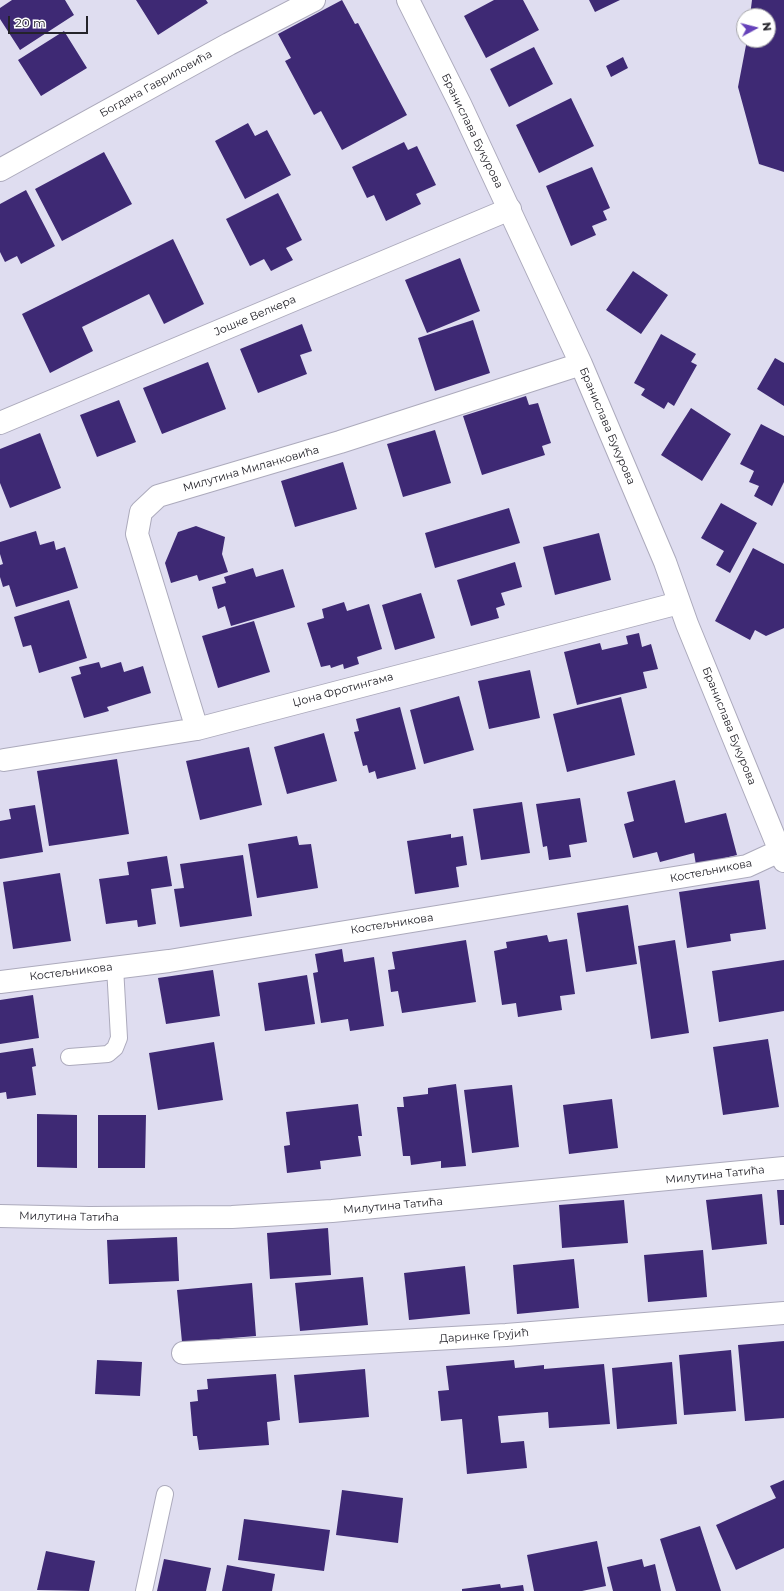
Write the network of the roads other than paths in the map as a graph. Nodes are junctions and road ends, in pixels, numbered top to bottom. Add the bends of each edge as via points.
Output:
1 (314, 0) edge
2 (408, 0) edge
3 (0, 170) edge
4 (510, 209) junction
5 (582, 364) junction
6 (0, 423) edge
7 (679, 603) junction
8 (197, 728) junction
9 (4, 760) dead end
10 (783, 854) edge
11 (115, 967) junction
12 (0, 982) edge
13 (69, 1057) dead end
14 (784, 1168) edge
15 (0, 1216) edge
16 (784, 1313) edge
17 (183, 1354) dead end
18 (165, 1494) dead end
19 (144, 1591) edge

1 - 3 street, Богдана Гавриловића via 228,44
2 - 4 street, Бранислава Букурова
4 - 5 street, Бранислава Букурова
4 - 6 street, Јошке Велкера
5 - 7 street, Бранислава Букурова
5 - 8 street, Милутина Миланковића via 340,442 158,496 141,512 137,534
7 - 8 street, Џона Фротингама
7 - 10 street, Бранислава Букурова
8 - 9 street, Џона Фротингама
10 - 11 street, Костељникова via 747,866
11 - 12 street, Костељникова
11 - 13 lane via 119,1038 115,1048 108,1054
14 - 15 street, Милутина Татића via 332,1211 232,1217
16 - 17 street, Даринке Грујић via 506,1335
18 - 19 lane

